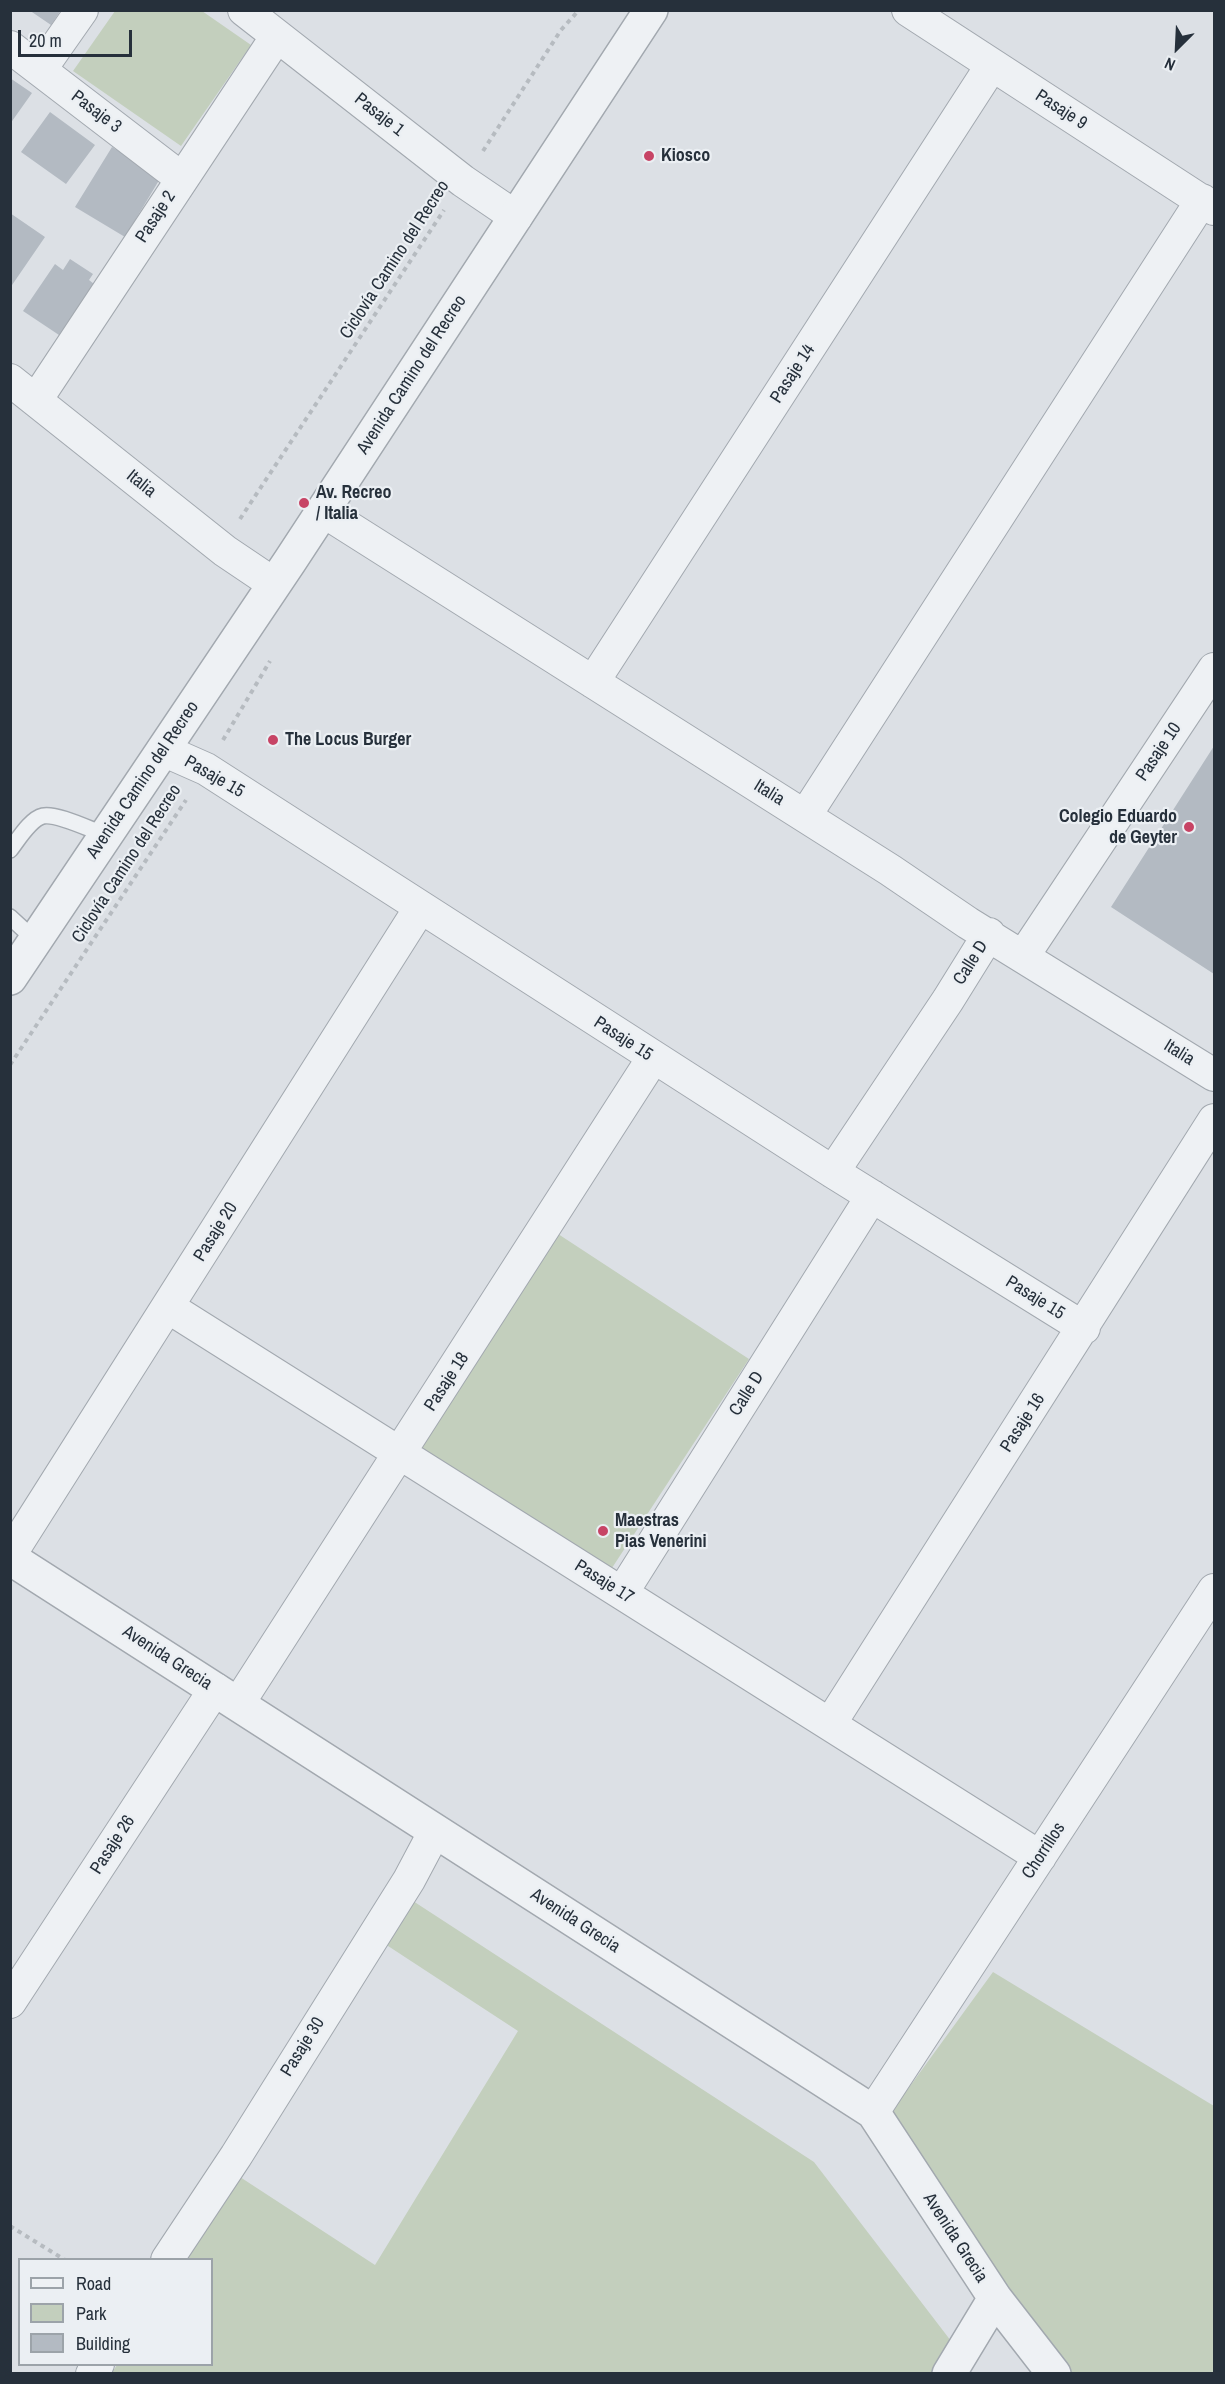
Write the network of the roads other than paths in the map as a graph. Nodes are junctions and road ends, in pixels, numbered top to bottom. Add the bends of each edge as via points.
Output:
1 (82, 10) edge
2 (244, 10) edge
3 (651, 10) edge
4 (908, 10) edge
5 (277, 36) junction
6 (10, 47) edge
7 (992, 65) junction
8 (40, 70) junction
9 (182, 178) junction
10 (1208, 205) edge
11 (516, 217) junction
12 (10, 380) edge
13 (36, 400) junction
14 (323, 511) junction
15 (274, 585) junction
16 (1215, 669) edge
17 (593, 682) junction
18 (163, 750) junction
19 (805, 816) junction
20 (105, 836) junction
21 (10, 850) edge
22 (420, 908) junction
23 (10, 916) edge
24 (989, 934) junction
25 (35, 940) junction
26 (1024, 955) junction
27 (10, 978) edge
28 (653, 1058) junction
29 (1215, 1075) edge
30 (1215, 1120) edge
31 (832, 1172) junction
32 (872, 1196) junction
33 (168, 1307) junction
34 (1084, 1328) junction
35 (401, 1454) junction
36 (10, 1556) edge
37 (1215, 1590) edge
38 (622, 1593) junction
39 (226, 1697) junction
40 (830, 1724) junction
41 (435, 1831) junction
42 (1040, 1857) junction
43 (10, 2001) edge
44 (873, 2112) junction
45 (168, 2258) edge
46 (995, 2298) junction
47 (949, 2373) edge
48 (1054, 2373) edge

1 - 8 street
2 - 5 street, Pasaje 1
3 - 11 street, Avenida Camino del Recreo
4 - 7 street, Pasaje 9
5 - 9 street, Pasaje 2
5 - 11 street, Pasaje 1 via 463,181
6 - 8 street, Pasaje 3
7 - 10 street, Pasaje 9
7 - 17 street, Pasaje 14
8 - 9 street, Pasaje 3
9 - 13 street, Pasaje 2
10 - 19 street
11 - 14 street, Avenida Camino del Recreo
12 - 13 street, Italia
13 - 15 street, Italia via 225,552
14 - 15 street, Avenida Camino del Recreo
14 - 17 street, Italia
15 - 18 street, Avenida Camino del Recreo
16 - 26 street, Pasaje 10
17 - 19 street, Italia
18 - 20 street, Avenida Camino del Recreo
18 - 22 street, Pasaje 15 via 206,769
19 - 24 street, Italia
20 - 21 lane via 43,816 32,823
20 - 25 street, Avenida Camino del Recreo
22 - 28 street, Pasaje 15
22 - 33 street, Pasaje 20
23 - 25 lane
24 - 26 street, Italia
24 - 31 street, Calle D
25 - 27 street, Avenida Camino del Recreo
26 - 29 street, Italia
28 - 31 street, Pasaje 15
28 - 35 street, Pasaje 18
30 - 34 street, Pasaje 16
31 - 32 street, Pasaje 15
32 - 34 street, Pasaje 15
32 - 38 street, Calle D
33 - 35 street, Pasaje 17
33 - 36 street, Pasaje 20
34 - 40 street, Pasaje 16
35 - 38 street, Pasaje 17
35 - 39 street, Pasaje 18
36 - 39 street, Avenida Grecia
37 - 42 street, Chorrillos
38 - 40 street, Pasaje 17
39 - 41 street, Avenida Grecia
39 - 43 street, Pasaje 26
40 - 42 street, Pasaje 17
41 - 44 street, Avenida Grecia
41 - 45 street, Pasaje 30 via 409,1880
42 - 44 street, Chorrillos
44 - 46 street, Avenida Grecia
46 - 47 street
46 - 48 street, Avenida Grecia

